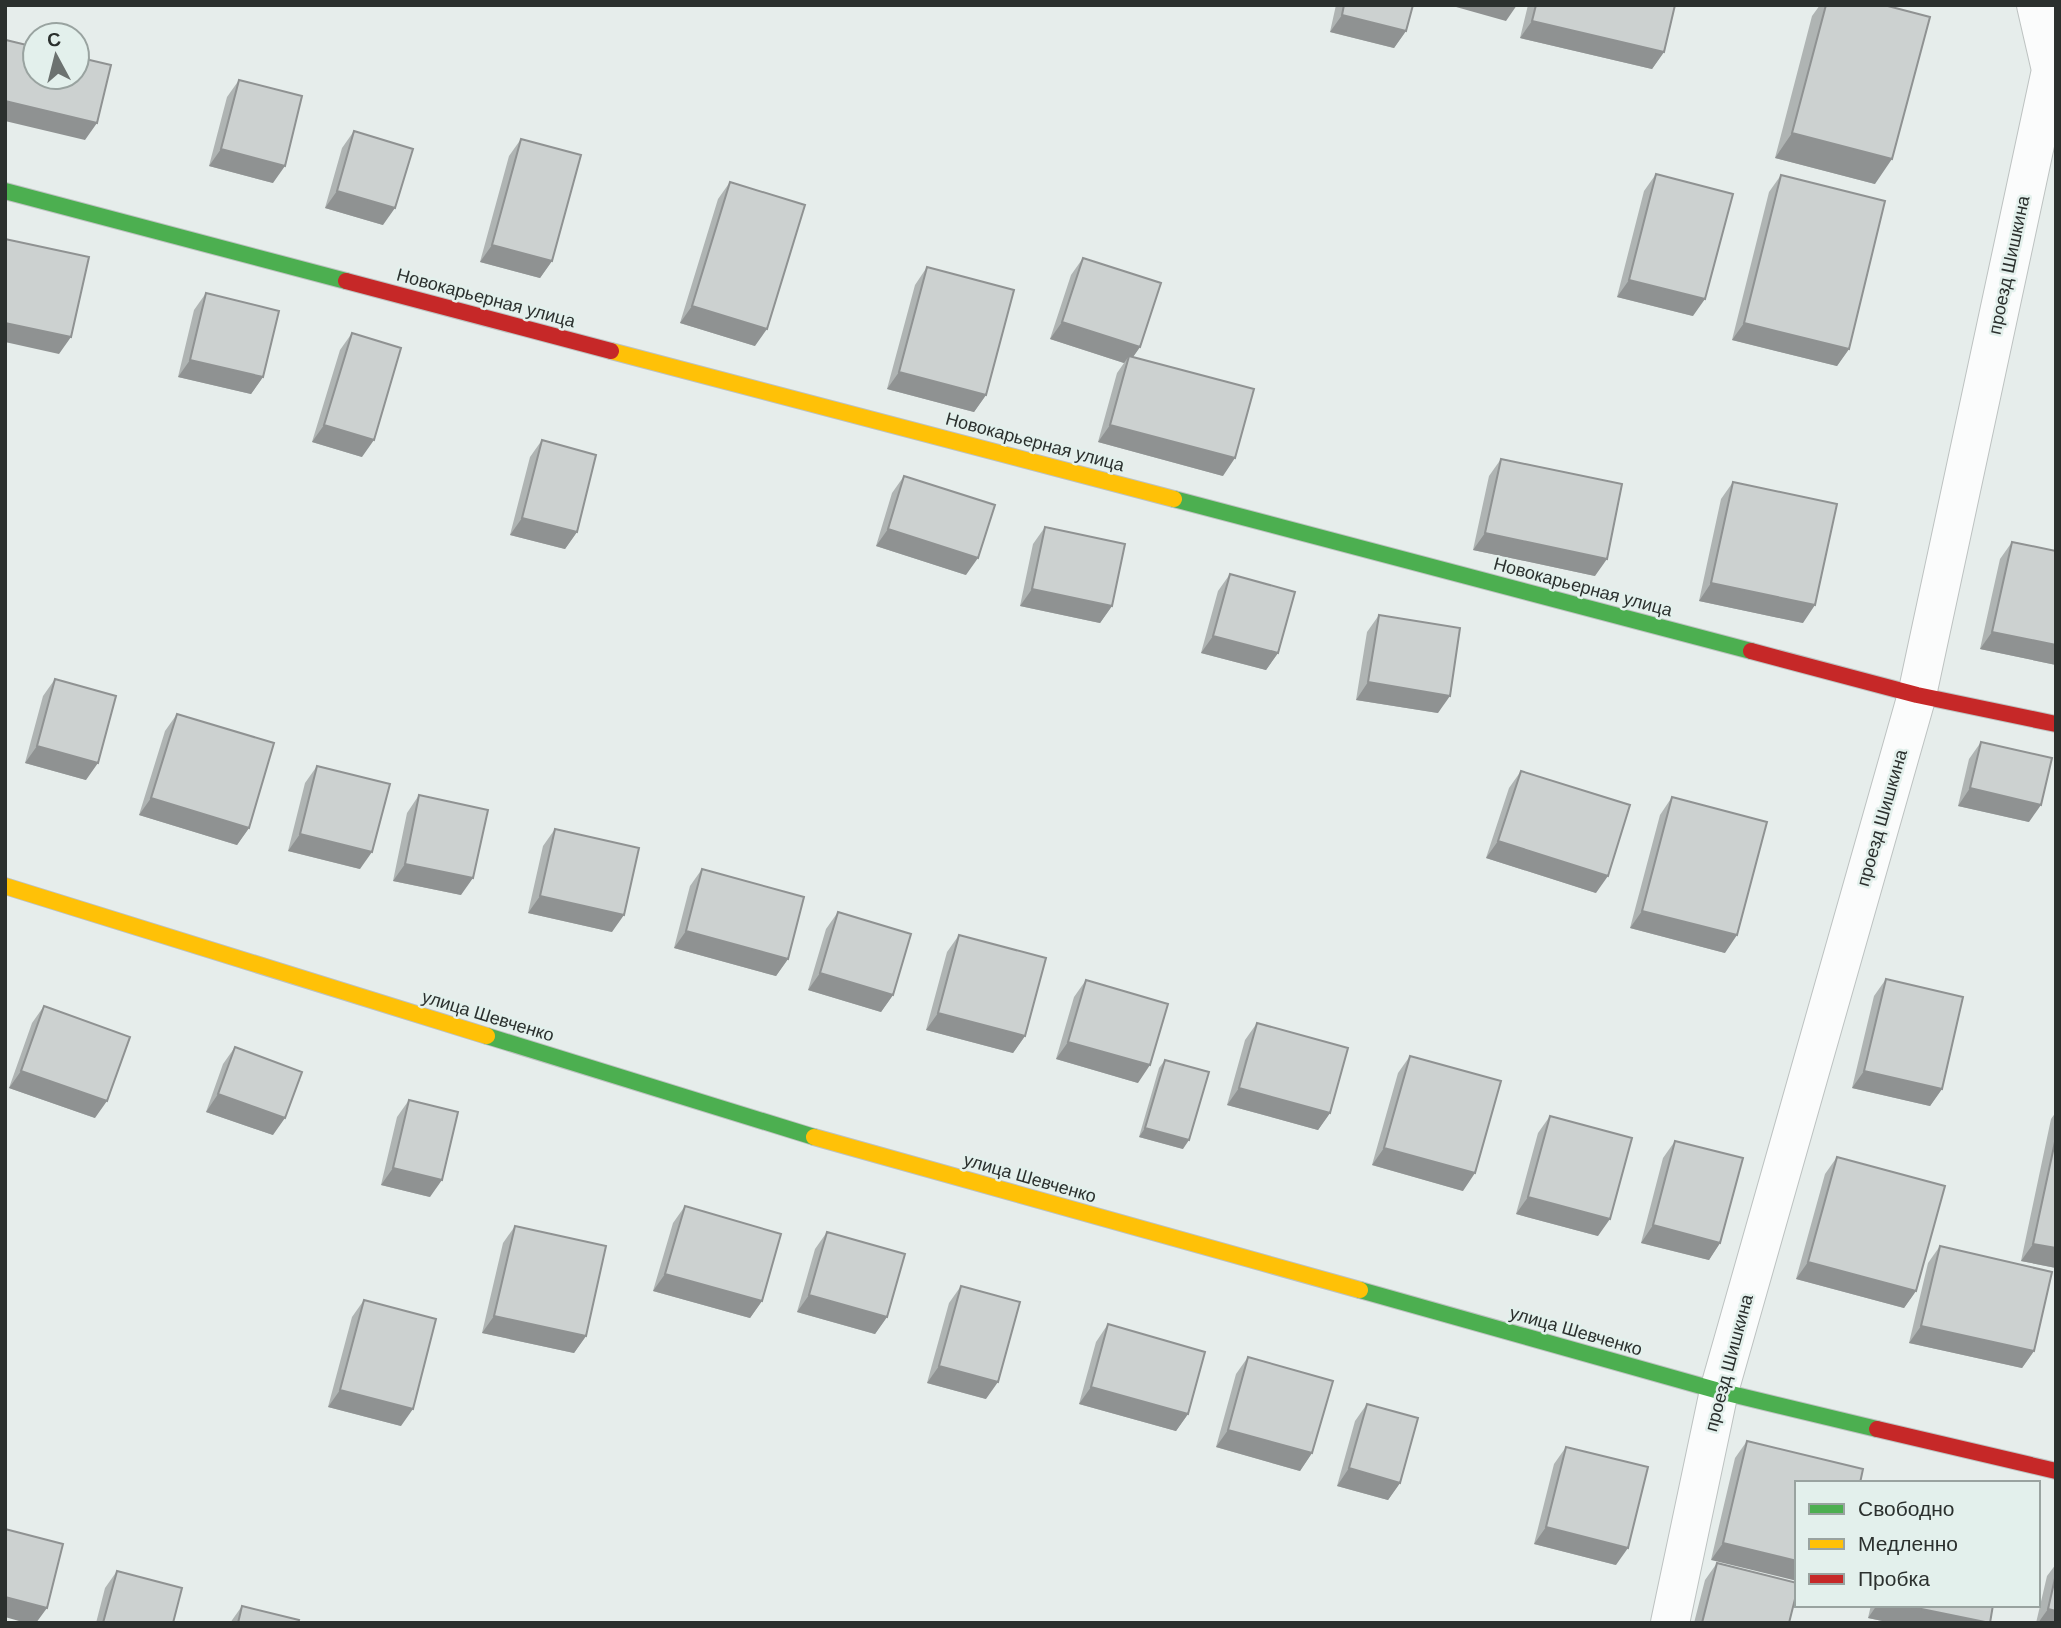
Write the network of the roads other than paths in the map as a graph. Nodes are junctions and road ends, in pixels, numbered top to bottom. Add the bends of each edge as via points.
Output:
1 (2039, 7) edge
2 (5, 191) edge
3 (1917, 695) junction
4 (2056, 724) edge
5 (5, 886) edge
6 (1719, 1391) junction
7 (2056, 1471) edge
8 (1670, 1623) edge

1 - 3 street, проезд Шишкина via 2051,70
2 - 3 street, Новокарьерная улица
3 - 4 street, Новокарьерная улица
3 - 6 street, проезд Шишкина
5 - 6 street, улица Шевченко via 816,1138
6 - 7 street, улица Шевченко
6 - 8 street, проезд Шишкина

